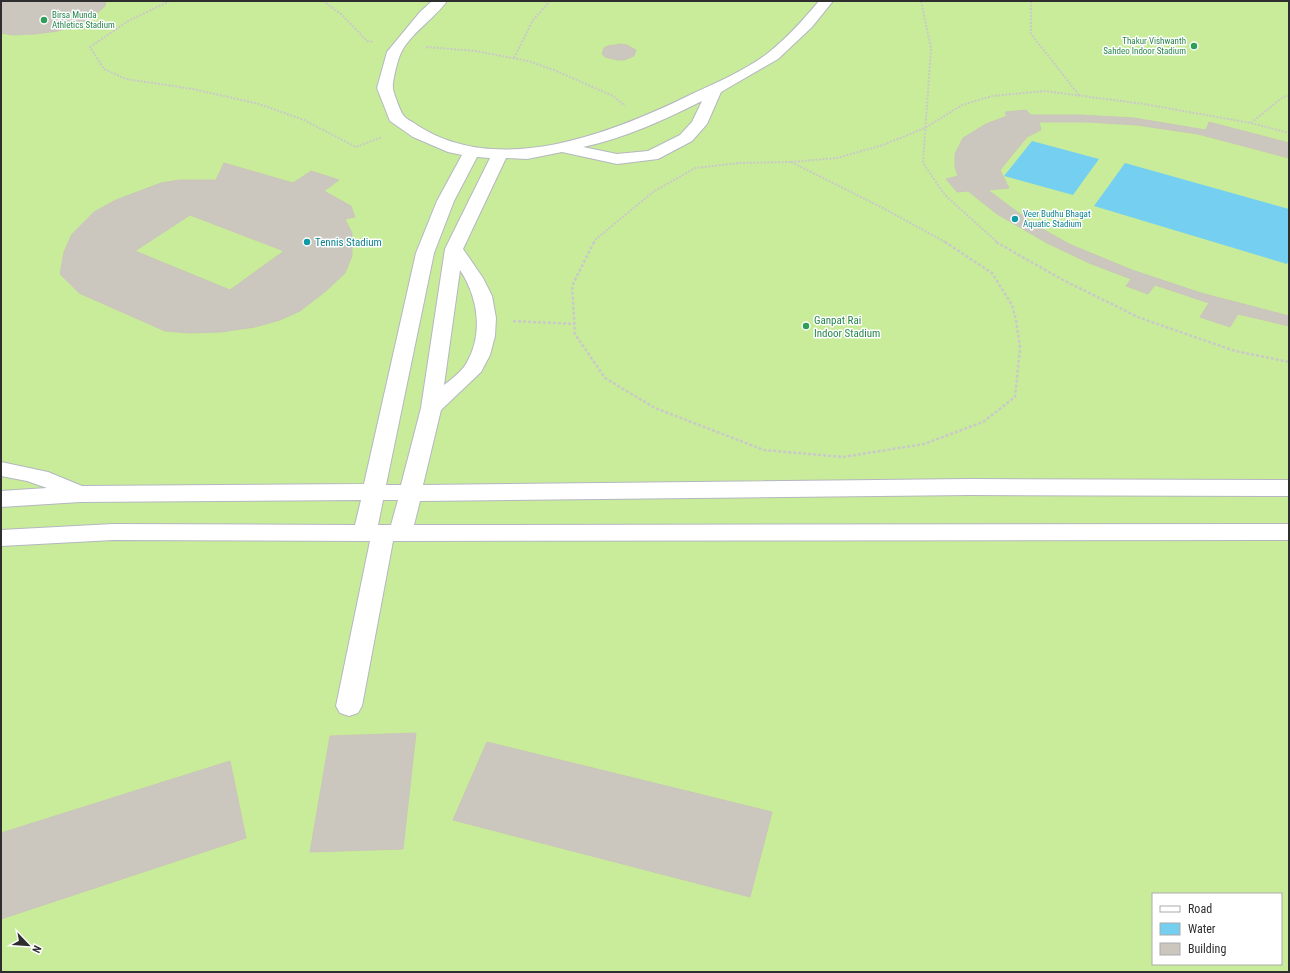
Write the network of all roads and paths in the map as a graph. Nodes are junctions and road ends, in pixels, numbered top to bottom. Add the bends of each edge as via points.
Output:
1 (170, 1) edge
2 (323, 1) edge
3 (440, 1) edge
4 (550, 1) edge
5 (826, 1) edge
6 (921, 1) edge
7 (1031, 1) edge
8 (399, 46) junction
9 (514, 58) junction
10 (715, 90) junction
11 (1079, 96) junction
12 (1289, 96) edge
13 (644, 122) junction
14 (1251, 123) junction
15 (408, 126) junction
16 (926, 128) junction
17 (1289, 133) edge
18 (559, 148) junction
19 (472, 152) junction
20 (500, 153) junction
21 (791, 162) junction
22 (454, 249) junction
23 (486, 320) junction
24 (574, 324) junction
25 (1289, 362) edge
26 (431, 408) junction
27 (1, 469) edge
28 (1289, 488) edge
29 (373, 492) junction
30 (410, 493) junction
31 (80, 494) junction
32 (1, 499) edge
33 (1289, 532) edge
34 (383, 533) junction
35 (1, 538) edge
36 (349, 706) dead end

1 - 15 path via 116,27 90,47 104,69 126,79 193,89 259,104 304,120 356,147
2 - 8 path via 341,14 368,42
3 - 8 street
4 - 9 path via 524,32
5 - 10 street via 807,24 773,56
6 - 16 path via 931,48
7 - 11 path via 1031,34
8 - 9 path via 476,51
8 - 15 street via 394,52 385,88 396,118
9 - 13 path via 554,70 613,96
10 - 13 street
10 - 18 street via 699,124 671,147 652,156 617,159
11 - 14 path via 1144,104
11 - 16 path via 1045,91 992,96 962,106
12 - 14 path via 1284,97
13 - 18 street via 599,139
14 - 17 path
15 - 19 street via 419,134 447,146
16 - 21 path via 837,158
16 - 25 path via 923,163 945,195 997,243 1063,280 1140,318 1235,351
18 - 20 street via 527,154
19 - 20 street
19 - 29 street via 451,187 425,253
20 - 22 street
21 - 24 path via 739,163 695,168 653,192 596,239 572,286
21 - 24 path via 950,245 994,274 1008,297 1020,328 1020,367 1015,397 983,422 924,444 843,457 764,450 655,408 605,378 574,334
22 - 23 street via 477,282 486,302
22 - 26 street
23 - 24 path
23 - 26 street via 484,347 473,369
26 - 30 street
27 - 31 street via 23,471 49,479
28 - 30 street via 970,487
29 - 30 street
29 - 31 street
29 - 34 street
30 - 34 street
31 - 32 street
33 - 34 street
34 - 35 street via 113,532
34 - 36 street

